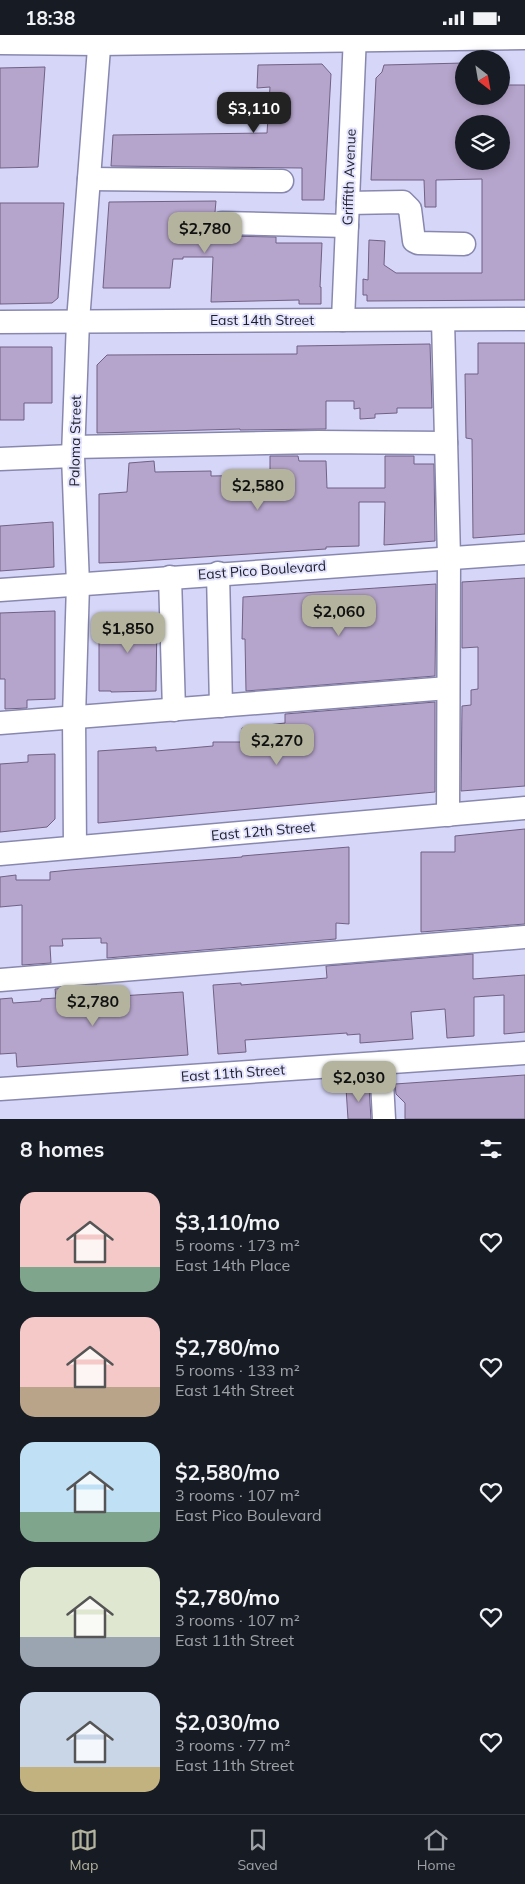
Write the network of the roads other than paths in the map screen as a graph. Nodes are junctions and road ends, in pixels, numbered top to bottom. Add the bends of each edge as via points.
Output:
1 (355, 37) edge
2 (415, 37) edge
3 (525, 38) edge
4 (99, 40) edge
5 (0, 43) edge
6 (89, 179) junction
7 (282, 181) dead end
8 (348, 203) junction
9 (222, 223) dead end
10 (347, 226) junction
11 (464, 244) dead end
12 (525, 319) edge
13 (343, 320) junction
14 (443, 320) junction
15 (78, 321) junction
16 (0, 322) edge
17 (446, 443) junction
18 (73, 451) junction
19 (0, 459) edge
20 (525, 553) edge
21 (449, 558) junction
22 (218, 573) junction
23 (170, 577) junction
24 (78, 584) junction
25 (0, 590) edge
26 (448, 688) junction
27 (221, 706) junction
28 (174, 709) junction
29 (74, 717) junction
30 (0, 723) edge
31 (525, 808) edge
32 (448, 815) junction
33 (75, 847) junction
34 (0, 854) edge
35 (525, 937) edge
36 (0, 980) edge
37 (525, 1053) edge
38 (381, 1063) junction
39 (0, 1089) edge
40 (384, 1119) edge

1 - 2 street
1 - 4 street
1 - 8 street, Griffith Avenue
2 - 3 street
4 - 5 street
4 - 6 street, Paloma Street
6 - 7 street
6 - 15 street, Paloma Street
8 - 10 street, Griffith Avenue
8 - 11 street via 403,202 410,209 414,241
9 - 10 street
10 - 13 street, Griffith Avenue
12 - 14 street, East 14th Street
13 - 14 street, East 14th Street
13 - 15 street, East 14th Street
14 - 17 street
15 - 16 street, East 14th Street
15 - 18 street, Paloma Street
17 - 18 street via 318,442
17 - 21 street
18 - 19 street
18 - 24 street, Paloma Street
20 - 21 street, East Pico Boulevard
21 - 22 street, East Pico Boulevard
21 - 26 street
22 - 23 street, East Pico Boulevard
22 - 27 street
23 - 24 street, East Pico Boulevard
23 - 28 street
24 - 25 street, East Pico Boulevard
24 - 29 street, Paloma Street
26 - 27 street
26 - 32 street
27 - 28 street
28 - 29 street
29 - 30 street
29 - 33 street, Paloma Street
31 - 32 street, East 12th Street
32 - 33 street, East 12th Street
33 - 34 street, East 12th Street
35 - 36 street
37 - 38 street, East 11th Street
38 - 39 street, East 11th Street
38 - 40 street

